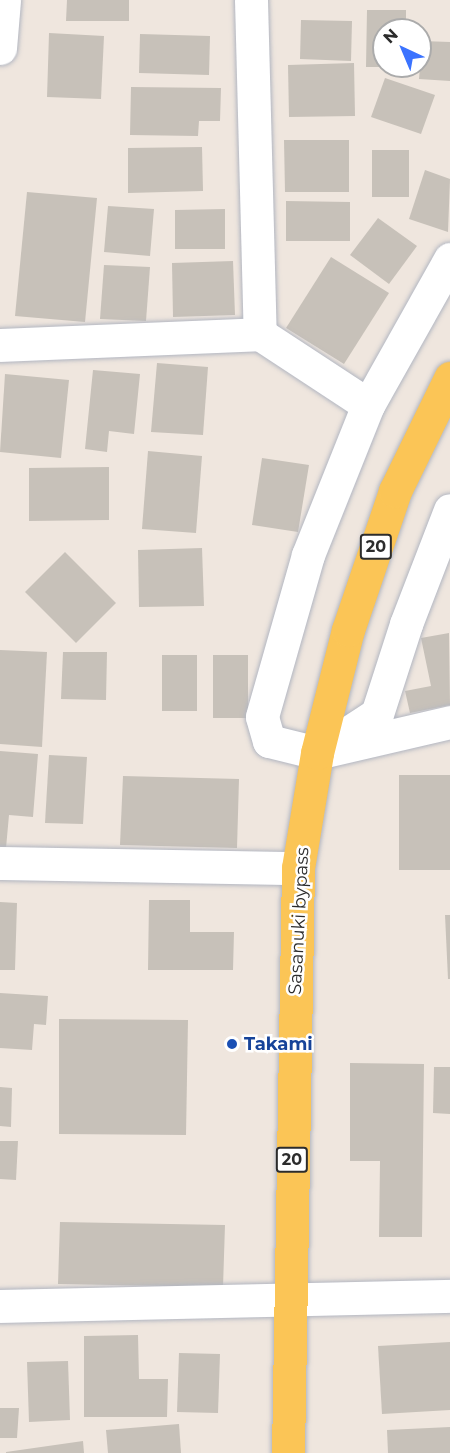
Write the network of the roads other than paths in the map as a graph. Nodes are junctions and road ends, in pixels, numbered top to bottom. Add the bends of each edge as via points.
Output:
1 (4, 0) edge
2 (251, 0) edge
3 (0, 48) edge
4 (450, 259) edge
5 (260, 334) junction
6 (0, 345) edge
7 (450, 378) edge
8 (368, 405) junction
9 (450, 510) edge
10 (450, 722) edge
11 (322, 738) junction
12 (0, 863) edge
13 (298, 868) junction
14 (450, 1296) edge
15 (290, 1299) junction
16 (0, 1306) edge
17 (288, 1453) edge

1 - 3 street
2 - 5 street
4 - 8 street
5 - 6 street
5 - 8 street
7 - 11 main road, Sasanuki bypass / 20 via 395,491 348,630
8 - 11 street via 308,555 262,717 269,741
9 - 11 street via 376,714
10 - 11 street
11 - 13 main road, Sasanuki bypass / 20
12 - 13 street
13 - 15 main road, Sasanuki bypass / 20
14 - 15 street
15 - 16 street
15 - 17 main road, Sasanuki bypass / 20

